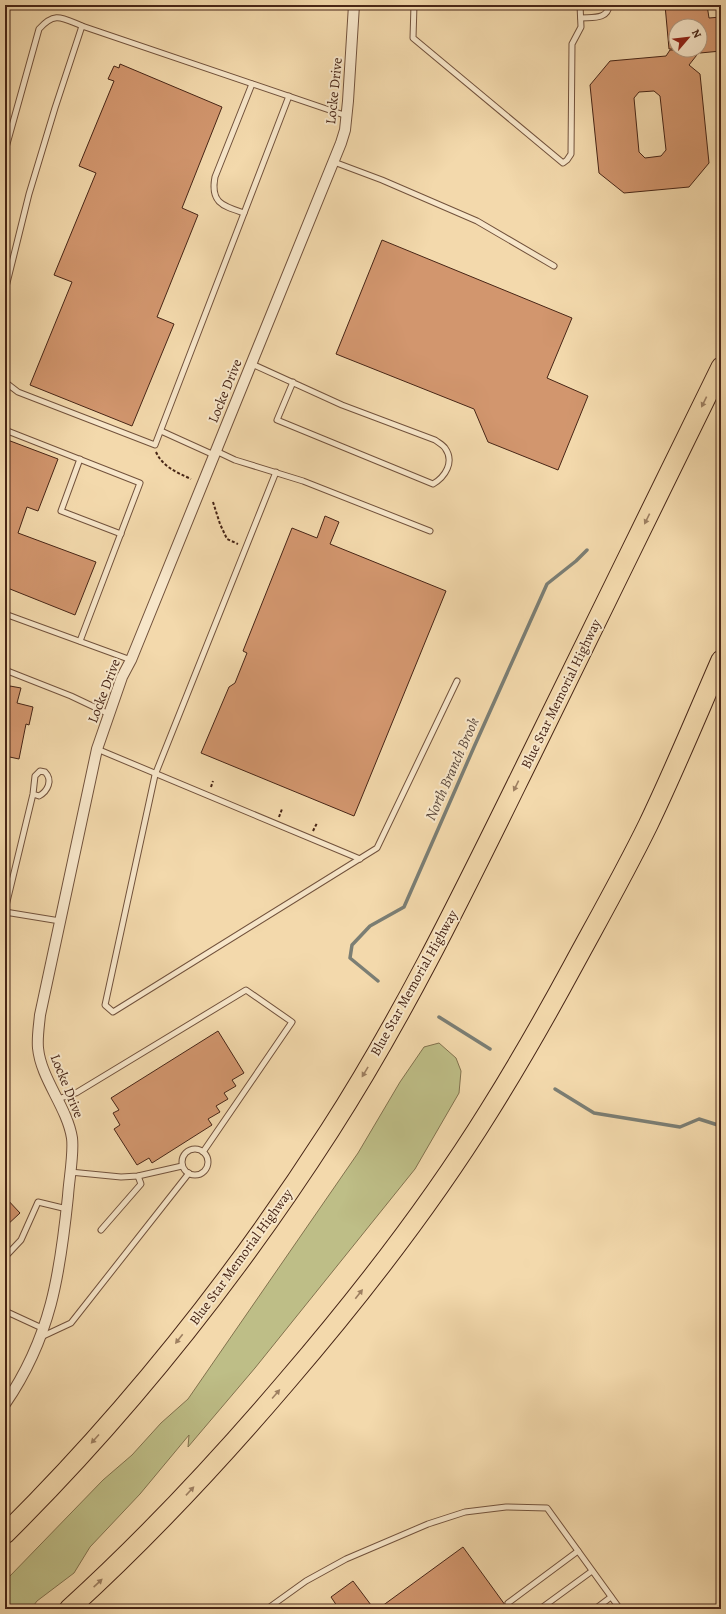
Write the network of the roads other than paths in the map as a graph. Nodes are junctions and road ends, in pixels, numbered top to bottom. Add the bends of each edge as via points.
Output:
1 (354, 5) edge
2 (414, 5) edge
3 (580, 5) edge
4 (609, 5) edge
5 (581, 18) junction
6 (82, 26) junction
7 (252, 84) junction
8 (290, 96) junction
9 (347, 116) junction
10 (5, 151) edge
11 (334, 162) junction
12 (244, 213) junction
13 (554, 266) dead end
14 (5, 291) edge
15 (252, 364) junction
16 (721, 367) edge
17 (5, 382) edge
18 (293, 382) junction
19 (5, 430) edge
20 (161, 431) junction
21 (215, 453) junction
22 (80, 459) junction
23 (276, 472) junction
24 (430, 531) dead end
25 (121, 534) junction
26 (5, 614) edge
27 (80, 641) junction
28 (131, 660) junction
29 (721, 660) edge
30 (5, 670) edge
31 (457, 681) dead end
32 (109, 714) junction
33 (97, 749) junction
34 (155, 775) junction
35 (33, 794) junction
36 (360, 858) junction
37 (5, 911) edge
38 (60, 921) junction
39 (58, 1099) junction
40 (203, 1152) junction
41 (182, 1166) junction
42 (70, 1172) junction
43 (189, 1173) junction
44 (138, 1176) junction
45 (67, 1209) junction
46 (101, 1230) dead end
47 (5, 1257) edge
48 (5, 1311) edge
49 (43, 1333) junction
50 (5, 1404) edge
51 (5, 1534) edge
52 (578, 1552) junction
53 (592, 1571) junction
54 (612, 1597) junction
55 (508, 1603) dead end
56 (69, 1609) edge
57 (267, 1609) edge
58 (540, 1609) edge
59 (595, 1609) edge
60 (620, 1609) edge

1 - 9 street, Locke Drive
2 - 5 lane via 413,38 563,163 571,154 572,44 581,27
3 - 5 lane
4 - 5 lane via 609,10 600,18
6 - 7 lane
6 - 10 lane via 57,17 47,20 39,30
6 - 14 lane via 30,194
7 - 8 lane
7 - 12 lane via 214,177 213,188 219,202
8 - 9 lane
8 - 12 lane
9 - 11 street, Locke Drive
11 - 13 lane via 477,221
11 - 15 street, Locke Drive
12 - 20 lane
15 - 18 lane
15 - 21 street, Locke Drive
16 -> 51 highway, Blue Star Memorial Highway via 473,873 401,1010 347,1103 298,1179 198,1317 103,1431
17 - 20 lane via 18,392 155,445
18 - 18 lane via 342,405 435,440 445,447 448,454 449,464 446,473 433,484 277,420
19 - 22 lane
20 - 21 lane
21 - 23 lane
21 - 28 street, Locke Drive
22 - 25 lane via 140,483
22 - 25 lane via 61,511
23 - 24 lane
23 - 34 lane
25 - 27 lane
26 - 27 lane
27 - 28 lane
28 - 32 street, Locke Drive
56 -> 29 highway via 153,1530 267,1405 371,1278 458,1159 525,1051 624,872 665,788
30 - 32 lane
31 - 36 lane via 377,848
32 - 33 street, Locke Drive
33 - 34 lane
33 - 38 street, Locke Drive
34 - 36 lane
34 - 36 lane via 105,1005 114,1012
35 - 35 lane via 35,776 40,771 45,772 49,785 46,792 39,796
35 - 37 lane
37 - 38 lane
38 - 39 street, Locke Drive via 40,1015 38,1048 42,1064
39 - 40 lane via 76,1093 246,990 292,1022
39 - 42 street, Locke Drive via 72,1139
40 - 41 lane via 194,1149 186,1152
40 - 43 lane via 207,1160 206,1168 200,1174
41 - 43 lane
41 - 44 lane
42 - 44 lane
42 - 45 street, Locke Drive
43 - 49 lane via 71,1323
44 - 46 lane via 140,1184
45 - 47 lane via 38,1202 21,1240
45 - 49 street, Locke Drive via 54,1298
48 - 49 lane
49 - 50 street, Locke Drive via 22,1378
52 - 53 lane
52 - 55 lane
52 - 57 lane via 547,1508 506,1507 465,1512 428,1524 346,1559 306,1581
53 - 54 lane
53 - 58 lane
54 - 59 lane
54 - 60 lane

